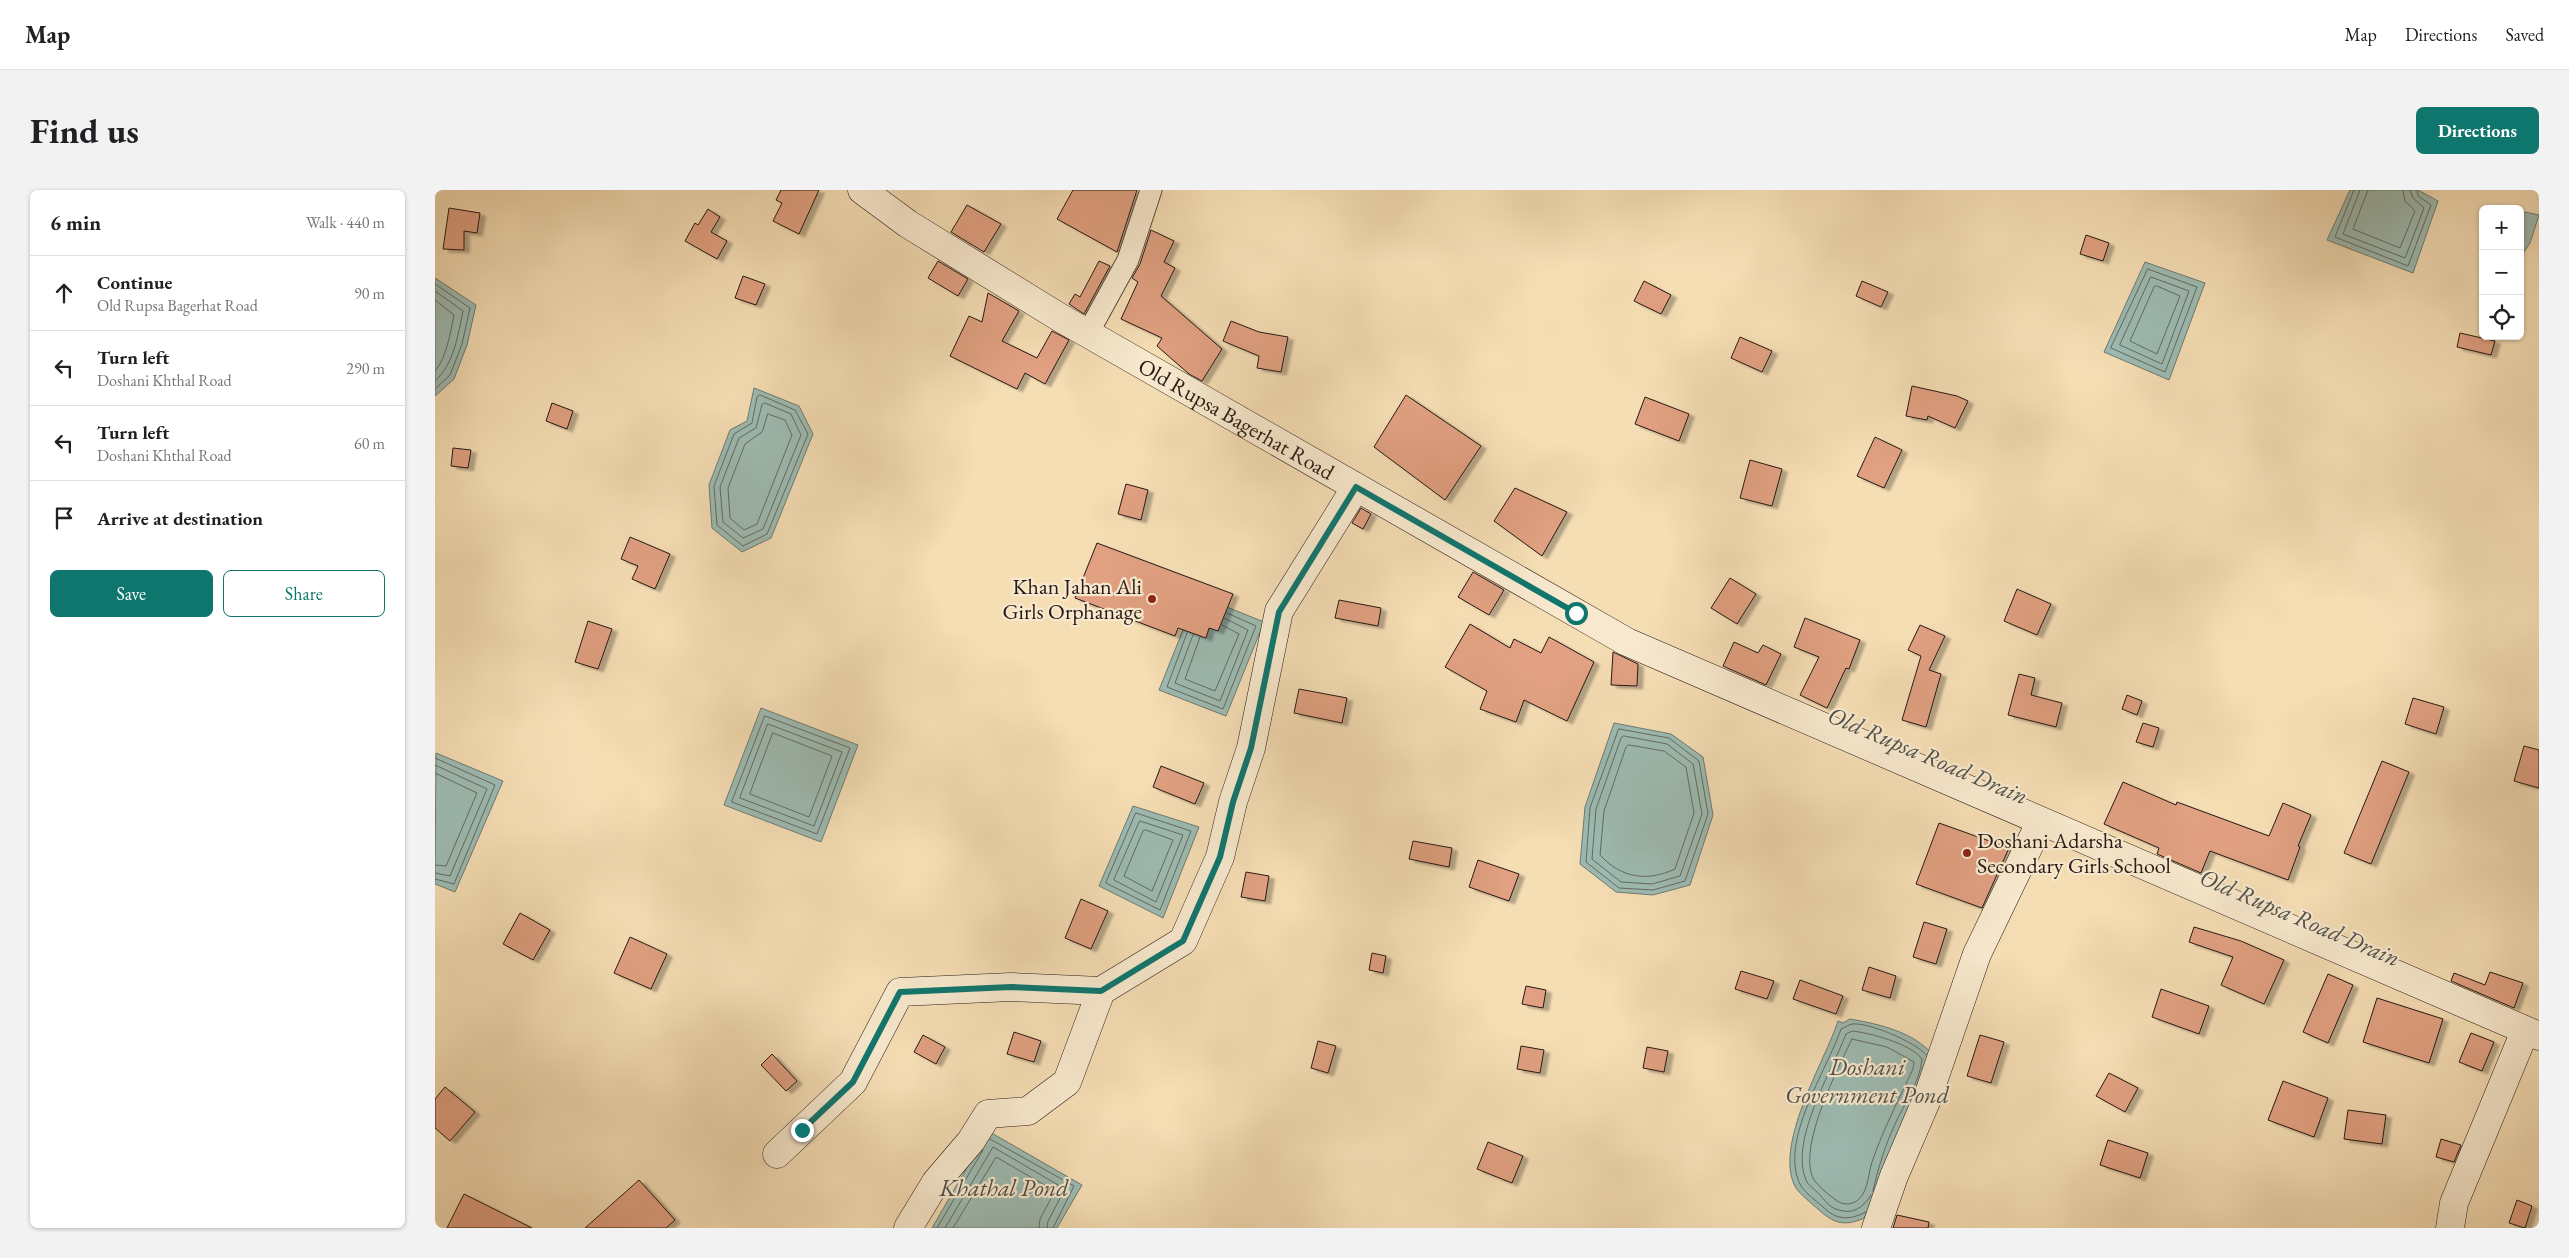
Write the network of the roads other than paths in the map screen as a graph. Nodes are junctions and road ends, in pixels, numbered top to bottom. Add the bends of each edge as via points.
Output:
1 (862, 190) edge
2 (1151, 190) edge
3 (1087, 334) junction
4 (1356, 487) junction
5 (2039, 824) dead end
6 (1101, 991) junction
7 (2532, 1034) edge
8 (777, 1154) dead end
9 (908, 1228) edge
10 (1876, 1228) edge
11 (2450, 1228) edge

1 - 3 street, Old Rupsa Bagerhat Road via 908,224
2 - 3 street via 1128,260
3 - 4 street, Old Rupsa Bagerhat Road
4 - 6 street via 1279,612 1251,748 1233,802 1220,857 1183,941
4 - 7 street, Old Rupsa Bagerhat Road via 1627,642
5 - 10 street via 1977,954 1927,1099
6 - 8 street via 1011,987 900,992 853,1082
6 - 9 street via 1067,1082 1027,1111 988,1114 971,1141 936,1182
7 - 11 street via 2454,1203

